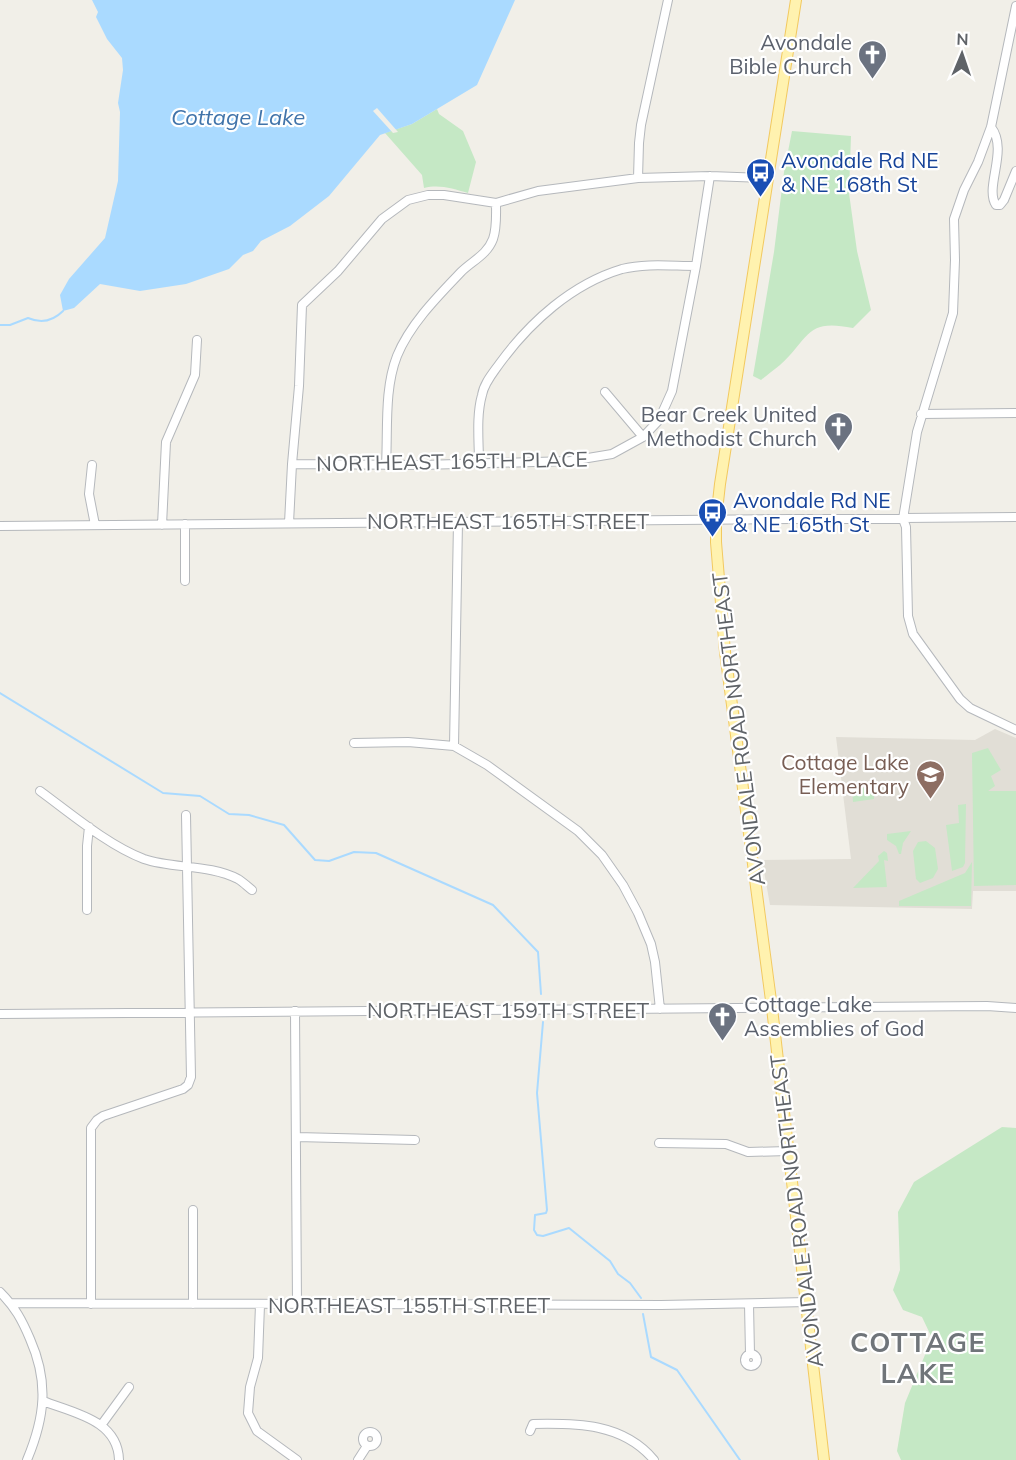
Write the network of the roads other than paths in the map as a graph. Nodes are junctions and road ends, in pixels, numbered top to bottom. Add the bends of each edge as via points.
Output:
1 (668, 0) edge
2 (796, 0) edge
3 (1016, 6) edge
4 (991, 127) junction
5 (1016, 171) edge
6 (710, 176) junction
7 (638, 178) junction
8 (767, 178) junction
9 (496, 203) junction
10 (696, 266) junction
11 (197, 340) dead end
12 (605, 392) dead end
13 (1016, 413) edge
14 (921, 414) junction
15 (643, 437) junction
16 (292, 464) junction
17 (479, 464) junction
18 (92, 465) dead end
19 (386, 465) junction
20 (1016, 517) edge
21 (903, 519) junction
22 (716, 520) junction
23 (458, 522) junction
24 (289, 523) junction
25 (185, 524) junction
26 (95, 525) junction
27 (162, 525) junction
28 (0, 526) edge
29 (185, 581) dead end
30 (1016, 730) edge
31 (354, 743) dead end
32 (454, 746) junction
33 (40, 791) dead end
34 (186, 815) dead end
35 (89, 827) junction
36 (187, 866) junction
37 (252, 890) dead end
38 (87, 910) dead end
39 (772, 1008) junction
40 (1016, 1008) edge
41 (660, 1009) junction
42 (295, 1011) junction
43 (0, 1014) edge
44 (190, 1014) junction
45 (297, 1137) junction
46 (415, 1140) dead end
47 (659, 1143) dead end
48 (788, 1151) junction
49 (193, 1210) dead end
50 (0, 1292) edge
51 (807, 1302) junction
52 (11, 1303) junction
53 (91, 1304) junction
54 (193, 1304) junction
55 (297, 1304) junction
56 (260, 1305) junction
57 (749, 1305) junction
58 (750, 1354) dead end
59 (129, 1387) dead end
60 (43, 1401) junction
61 (102, 1424) junction
62 (530, 1431) dead end
63 (367, 1446) dead end
64 (825, 1457) edge
65 (27, 1460) edge
66 (119, 1460) edge
67 (297, 1460) edge
68 (358, 1460) edge
69 (654, 1460) edge

1 - 7 street via 641,125
2 - 8 main road, AVONDALE ROAD NORTHEAST
3 - 4 street
4 - 5 street via 997,135 996,205 1004,200
4 - 14 street via 954,219 953,313
6 - 7 street
6 - 8 street
6 - 10 street
7 - 9 street via 538,191
8 - 22 main road, AVONDALE ROAD NORTHEAST
9 - 16 street via 444,195 408,200 382,219 338,271 302,305
9 - 19 street via 493,239 484,253 441,294 411,330 398,354 390,387
10 - 15 street via 672,391 659,420
10 - 17 street via 645,265 624,269 585,285 555,304 507,353 489,378 482,394
11 - 27 street via 195,375 166,442
12 - 15 street
13 - 14 street
14 - 21 street
15 - 17 street, NORTHEAST 165TH PLACE via 612,454 594,458
16 - 19 street, NORTHEAST 165TH PLACE
16 - 24 street
17 - 19 street, NORTHEAST 165TH PLACE
18 - 26 street via 89,494
20 - 21 street, NORTHEAST 165TH STREET
21 - 22 street, NORTHEAST 165TH STREET
21 - 30 street via 908,616 913,634 960,699
22 - 23 street, NORTHEAST 165TH STREET
22 - 39 main road, AVONDALE ROAD NORTHEAST via 725,652
23 - 24 street, NORTHEAST 165TH STREET
23 - 32 street
24 - 25 street, NORTHEAST 165TH STREET
25 - 27 street, NORTHEAST 165TH STREET
25 - 29 street
26 - 27 street, NORTHEAST 165TH STREET
26 - 28 street, NORTHEAST 165TH STREET
31 - 32 street
32 - 41 street via 549,809 602,855 623,885 651,944
33 - 35 street
34 - 36 street
35 - 36 street via 132,854
35 - 38 street
36 - 37 street via 237,879
36 - 44 street
39 - 40 street, NORTHEAST 159TH STREET
39 - 41 street, NORTHEAST 159TH STREET
39 - 48 main road, AVONDALE ROAD NORTHEAST
41 - 42 street, NORTHEAST 159TH STREET
42 - 44 street, NORTHEAST 159TH STREET
42 - 45 street
43 - 44 street, NORTHEAST 159TH STREET
44 - 53 street via 188,1085 103,1116 91,1128
45 - 46 street
45 - 55 street
47 - 48 street via 726,1143 748,1152
48 - 51 main road, AVONDALE ROAD NORTHEAST
49 - 54 street
50 - 52 street
51 - 57 street, NORTHEAST 155TH STREET
51 - 64 main road, AVONDALE ROAD NORTHEAST
52 - 53 street, NORTHEAST 155TH STREET
52 - 60 street via 39,1359
53 - 54 street, NORTHEAST 155TH STREET
54 - 56 street, NORTHEAST 155TH STREET
55 - 56 street, NORTHEAST 155TH STREET
55 - 57 street, NORTHEAST 155TH STREET
56 - 67 street via 258,1358 248,1403 250,1420 257,1431
57 - 58 street
59 - 61 street
60 - 61 street
60 - 65 street
61 - 66 street via 112,1436
62 - 69 street via 533,1424 598,1426 637,1444
63 - 68 street

